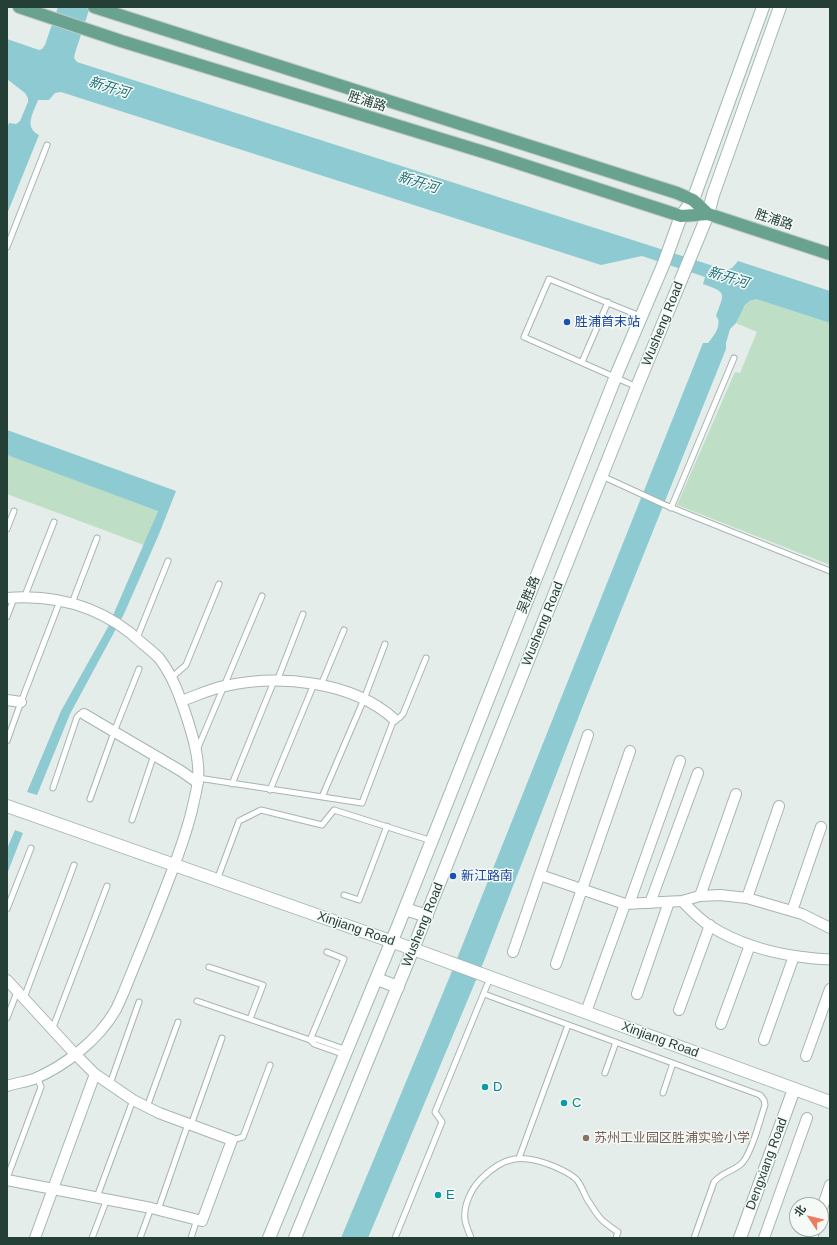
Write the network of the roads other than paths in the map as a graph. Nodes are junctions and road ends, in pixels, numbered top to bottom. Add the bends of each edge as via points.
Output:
1 (19, 7) edge
2 (94, 7) edge
3 (763, 7) edge
4 (780, 7) edge
5 (112, 10) edge
6 (47, 146) dead end
7 (693, 200) junction
8 (708, 214) junction
9 (681, 216) junction
10 (7, 247) edge
11 (830, 254) edge
12 (608, 302) junction
13 (641, 316) junction
14 (734, 358) dead end
15 (582, 362) junction
16 (615, 377) junction
17 (637, 387) junction
18 (602, 476) junction
19 (671, 508) junction
20 (14, 512) dead end
21 (54, 522) dead end
22 (7, 529) edge
23 (97, 538) dead end
24 (168, 561) dead end
25 (830, 571) edge
26 (219, 584) dead end
27 (262, 596) dead end
28 (15, 598) edge
29 (60, 601) junction
30 (72, 603) junction
31 (303, 614) dead end
32 (7, 617) edge
33 (344, 630) dead end
34 (137, 638) junction
35 (385, 644) dead end
36 (426, 658) dead end
37 (139, 669) dead end
38 (171, 678) junction
39 (276, 681) junction
40 (318, 684) junction
41 (225, 686) junction
42 (364, 699) junction
43 (7, 700) edge
44 (181, 701) junction
45 (21, 702) junction
46 (84, 714) joint
47 (394, 719) junction
48 (114, 732) junction
49 (588, 736) dead end
50 (7, 742) edge
51 (630, 751) dead end
52 (196, 753) junction
53 (154, 755) junction
54 (680, 761) dead end
55 (698, 773) dead end
56 (198, 781) junction
57 (232, 784) junction
58 (53, 788) dead end
59 (270, 790) junction
60 (736, 794) dead end
61 (322, 797) junction
62 (90, 800) dead end
63 (7, 806) edge
64 (779, 806) dead end
65 (132, 820) dead end
66 (387, 826) junction
67 (821, 827) dead end
68 (432, 841) junction
69 (31, 848) dead end
70 (74, 865) dead end
71 (175, 865) junction
72 (540, 875) junction
73 (217, 880) junction
74 (107, 886) dead end
75 (582, 889) junction
76 (344, 895) dead end
77 (700, 896) junction
78 (747, 898) junction
79 (682, 901) junction
80 (669, 902) junction
81 (650, 903) junction
82 (627, 904) junction
83 (7, 909) edge
84 (405, 909) junction
85 (792, 911) junction
86 (426, 916) junction
87 (710, 926) junction
88 (830, 928) edge
89 (392, 942) junction
90 (750, 945) junction
91 (414, 949) junction
92 (327, 952) dead end
93 (513, 952) dead end
94 (794, 956) junction
95 (830, 958) edge
96 (556, 964) dead end
97 (209, 967) dead end
98 (486, 976) junction
99 (377, 979) junction
100 (7, 980) edge
101 (398, 986) junction
102 (830, 989) edge
103 (484, 994) junction
104 (637, 994) dead end
105 (21, 996) junction
106 (197, 1001) dead end
107 (139, 1002) dead end
108 (679, 1010) dead end
109 (586, 1012) junction
110 (7, 1018) edge
111 (250, 1019) junction
112 (178, 1022) dead end
113 (568, 1024) junction
114 (721, 1024) dead end
115 (52, 1030) junction
116 (222, 1038) dead end
117 (310, 1040) junction
118 (764, 1040) dead end
119 (616, 1042) junction
120 (346, 1052) junction
121 (75, 1054) junction
122 (806, 1056) dead end
123 (673, 1063) junction
124 (270, 1064) dead end
125 (605, 1073) dead end
126 (95, 1074) junction
127 (37, 1077) junction
128 (110, 1084) junction
129 (7, 1086) edge
130 (794, 1089) junction
131 (663, 1093) dead end
132 (133, 1100) junction
133 (830, 1102) edge
134 (147, 1107) junction
135 (807, 1118) dead end
136 (190, 1125) junction
137 (232, 1140) junction
138 (519, 1158) junction
139 (7, 1179) edge
140 (830, 1185) edge
141 (53, 1190) junction
142 (826, 1197) edge
143 (102, 1198) junction
144 (154, 1209) junction
145 (197, 1219) junction
146 (470, 1235) edge
147 (35, 1238) edge
148 (92, 1238) edge
149 (140, 1238) edge
150 (190, 1238) edge
151 (270, 1238) edge
152 (295, 1238) edge
153 (396, 1238) edge
154 (464, 1238) edge
155 (616, 1238) edge
156 (694, 1238) edge
157 (740, 1238) edge
158 (764, 1238) edge

1 - 9 main road, 胜浦路
2 - 5 main road, 胜浦路
3 - 7 main road, Wusheng Road
4 - 8 main road, Wusheng Road
5 - 7 main road, 胜浦路
6 - 10 lane
7 - 8 main road, 胜浦路
7 - 9 main road, Wusheng Road
8 - 9 main road, 胜浦路
8 - 11 main road, 胜浦路
8 - 17 main road, Wusheng Road
9 - 13 main road, Wusheng Road
12 - 13 lane
12 - 15 lane
12 - 15 lane via 549,279 524,337
13 - 16 main road, Wusheng Road
14 - 19 lane
15 - 16 lane
16 - 17 lane
16 - 68 main road, 吴胜路
17 - 18 main road, Wusheng Road
18 - 19 lane
18 - 86 main road, Wusheng Road
19 - 25 lane
20 - 22 lane
21 - 28 lane
23 - 30 lane
24 - 34 lane
26 - 38 lane via 186,665
27 - 41 lane
28 - 29 street via 47,598
28 - 32 lane
29 - 30 street
29 - 45 lane
30 - 34 street via 90,608 122,626
31 - 39 lane
33 - 40 lane
34 - 38 street via 158,658
35 - 42 lane
36 - 47 lane via 403,714
37 - 48 lane
38 - 44 street
39 - 40 street
39 - 41 street
39 - 57 lane
40 - 42 street
40 - 59 lane
41 - 44 street
41 - 52 lane
42 - 47 street
42 - 61 lane
43 - 45 street
44 - 52 street
45 - 50 lane
46 - 48 street
46 - 58 lane via 77,717
47 - 61 lane via 362,803
48 - 53 street
48 - 62 lane
49 - 72 street
51 - 75 street
52 - 56 street
53 - 56 street
53 - 65 lane
54 - 82 street
55 - 81 street
56 - 57 lane
56 - 71 street via 184,840
57 - 59 lane
59 - 61 lane
60 - 77 street
63 - 71 main road, Xinjiang Road
64 - 78 street
66 - 68 lane
66 - 73 lane via 334,810 322,825 261,810 239,821
66 - 76 lane via 359,900
67 - 85 street
68 - 84 main road, Wusheng Road
69 - 83 lane
70 - 105 lane
71 - 73 main road, Xinjiang Road
71 - 121 street via 115,1011 104,1026
72 - 75 street
72 - 93 street
73 - 89 main road, Xinjiang Road
74 - 115 lane
75 - 82 street
75 - 96 street
77 - 78 street
77 - 79 street
78 - 85 street
79 - 80 street
79 - 87 street
80 - 81 street
80 - 104 street
81 - 82 street
82 - 109 street
84 - 86 main road
84 - 89 main road, Wusheng Road
85 - 88 street
86 - 91 main road, Wusheng Road
87 - 90 street
87 - 108 street
89 - 91 main road, Xinjiang Road
89 - 99 main road, Wusheng Road
90 - 94 street
90 - 114 street
91 - 98 main road, Xinjiang Road
91 - 101 main road, Wusheng Road
92 - 117 lane via 344,959
94 - 95 street
94 - 118 street
97 - 111 lane via 263,985
98 - 103 lane
98 - 109 main road, Xinjiang Road
99 - 101 main road
99 - 120 main road, Wusheng Road
100 - 105 street
101 - 152 main road, Wusheng Road
102 - 122 street
103 - 113 lane
103 - 153 lane via 435,1112 442,1122
105 - 110 lane
105 - 115 street
106 - 111 lane
107 - 128 lane
109 - 130 main road, Xinjiang Road
111 - 117 lane
112 - 134 lane
113 - 119 lane
113 - 138 lane
115 - 121 street
116 - 136 lane
117 - 120 lane via 316,1039
119 - 123 lane
119 - 125 lane
120 - 151 main road, Wusheng Road
121 - 126 street
121 - 127 street via 63,1064
123 - 131 lane
123 - 156 lane via 760,1095 765,1105 747,1158 740,1165 720,1175 714,1182
124 - 137 lane via 243,1137
126 - 128 street
126 - 141 street
127 - 129 street
127 - 139 lane via 41,1087
128 - 132 street
130 - 133 main road, Xinjiang Road
130 - 157 main road, Dengxiang Road
132 - 134 street
132 - 143 lane
134 - 136 street
135 - 158 street
136 - 137 street
136 - 144 lane
137 - 145 street via 202,1220
138 - 146 lane via 507,1160 474,1186 465,1220
138 - 155 lane via 530,1158 572,1176 578,1181 586,1198 602,1220 618,1232
139 - 141 street
140 - 142 street
141 - 143 street
141 - 147 street
143 - 144 street
143 - 148 lane
144 - 145 street
144 - 149 lane
145 - 150 lane
146 - 154 lane

